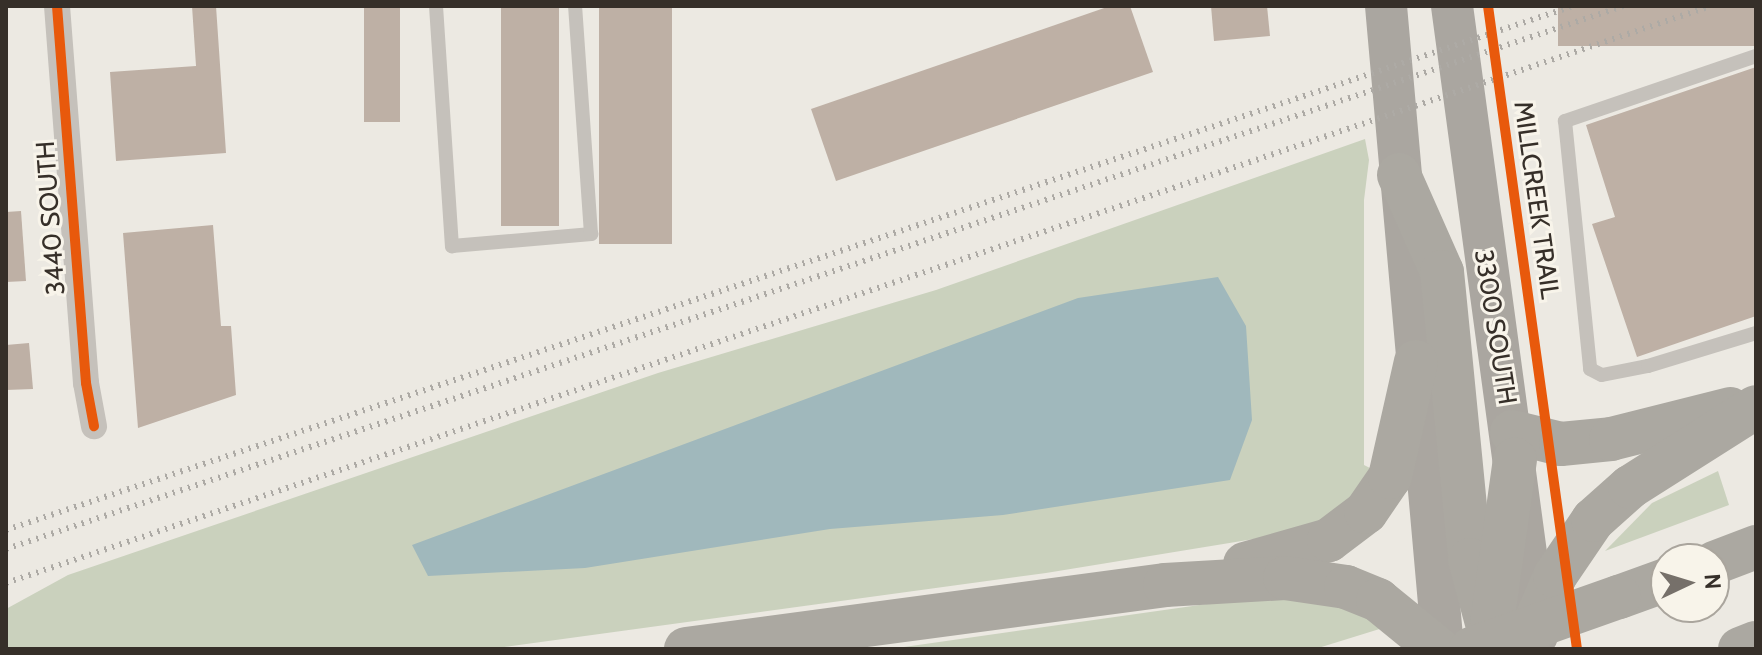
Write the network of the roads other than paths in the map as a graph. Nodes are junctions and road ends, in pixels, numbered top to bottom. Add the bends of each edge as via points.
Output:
1 (57, 6) edge
2 (436, 6) edge
3 (575, 6) edge
4 (1386, 6) edge
5 (1452, 6) edge
6 (1756, 56) edge
7 (1399, 175) junction
8 (1756, 333) edge
9 (1416, 362) junction
10 (1756, 405) edge
11 (94, 426) dead end
12 (1514, 446) junction
13 (1756, 547) edge
14 (1730, 557) edge
15 (1165, 585) junction
16 (1650, 586) edge
17 (1756, 643) edge
18 (1506, 644) edge
19 (686, 649) edge
20 (1441, 649) edge
21 (1740, 649) edge

1 - 11 street, 3440 SOUTH via 86,383
2 - 3 lane via 452,246 591,234
4 - 7 main road
5 - 12 main road, 3300 SOUTH via 1470,167
6 - 8 lane via 1565,121 1590,369 1602,375 1648,366
7 - 9 main road
7 - 18 highway via 1442,272 1470,560
9 - 15 highway via 1390,477 1366,512 1329,540
9 - 20 main road
10 - 12 highway via 1611,439
10 - 18 highway via 1609,504
12 - 18 highway
13 - 14 highway
15 - 19 highway
15 - 20 highway via 1315,579 1378,600
16 - 18 highway, bridge
17 - 21 highway

